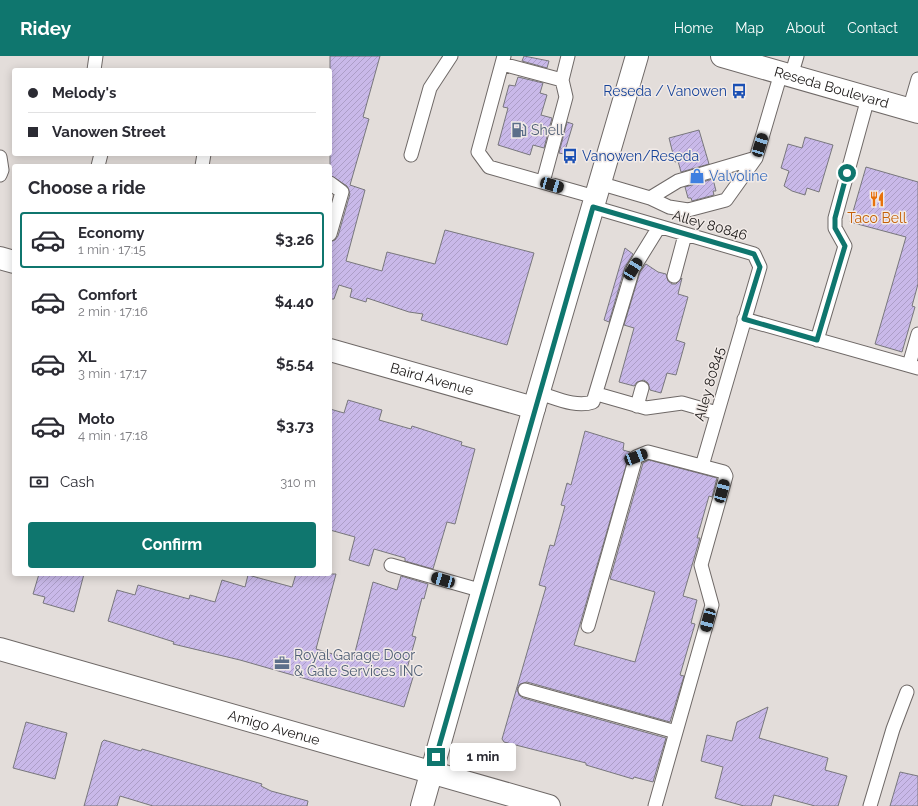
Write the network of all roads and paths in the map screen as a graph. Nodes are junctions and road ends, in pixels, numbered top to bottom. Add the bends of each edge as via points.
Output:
1 (96, 56) edge
2 (451, 56) edge
3 (568, 56) edge
4 (637, 56) edge
5 (722, 56) edge
6 (503, 60) edge
7 (94, 68) edge
8 (790, 68) edge
9 (918, 79) edge
10 (562, 80) junction
11 (868, 98) junction
12 (914, 111) edge
13 (411, 155) dead end
14 (0, 156) edge
15 (756, 158) junction
16 (0, 175) edge
17 (543, 182) junction
18 (332, 184) edge
19 (596, 196) junction
20 (650, 198) junction
21 (332, 227) edge
22 (659, 227) junction
23 (685, 235) junction
24 (0, 258) edge
25 (12, 261) edge
26 (674, 276) dead end
27 (744, 319) junction
28 (918, 334) edge
29 (817, 340) junction
30 (332, 350) edge
31 (913, 367) edge
32 (642, 388) dead end
33 (597, 394) junction
34 (536, 400) junction
35 (637, 406) junction
36 (717, 413) junction
37 (704, 462) junction
38 (391, 565) dead end
39 (483, 591) junction
40 (588, 626) dead end
41 (0, 649) edge
42 (525, 690) dead end
43 (907, 692) dead end
44 (676, 732) junction
45 (431, 772) junction
46 (422, 806) edge
47 (549, 806) edge
48 (655, 806) edge
49 (870, 806) edge

1 - 7 lane
2 - 13 lane via 430,88
3 - 10 lane
4 - 19 main road
5 - 8 main road, Reseda Boulevard
6 - 10 lane
6 - 17 lane via 478,152 489,167
8 - 11 main road, Reseda Boulevard
8 - 15 lane
9 - 12 lane
10 - 17 lane via 566,97
11 - 12 main road, Reseda Boulevard
11 - 29 lane via 835,218 835,228 845,246
14 - 16 lane
15 - 20 lane via 678,181
15 - 20 lane via 726,200 688,210 669,207
17 - 19 lane
18 - 21 lane via 342,192
19 - 20 lane
19 - 22 lane, Alley 80846
19 - 34 main road
22 - 23 lane, Alley 80846
22 - 33 lane via 633,269
23 - 26 lane
23 - 27 lane, Alley 80846 via 754,254 760,267
24 - 25 main road
27 - 29 lane
27 - 36 lane, Alley 80845
28 - 31 lane
29 - 31 lane
30 - 34 main road, Baird Avenue
32 - 35 lane
33 - 34 lane via 593,402 586,404
33 - 35 lane
34 - 39 main road
35 - 36 lane via 646,408 682,403
36 - 37 lane, Alley 80845
37 - 40 lane via 648,452 636,457
37 - 44 lane via 724,472 726,476 701,565 712,605
38 - 39 lane
39 - 45 main road
41 - 45 main road, Amigo Avenue
42 - 44 lane
43 - 49 lane
44 - 48 lane
45 - 46 main road
45 - 47 main road, Amigo Avenue

